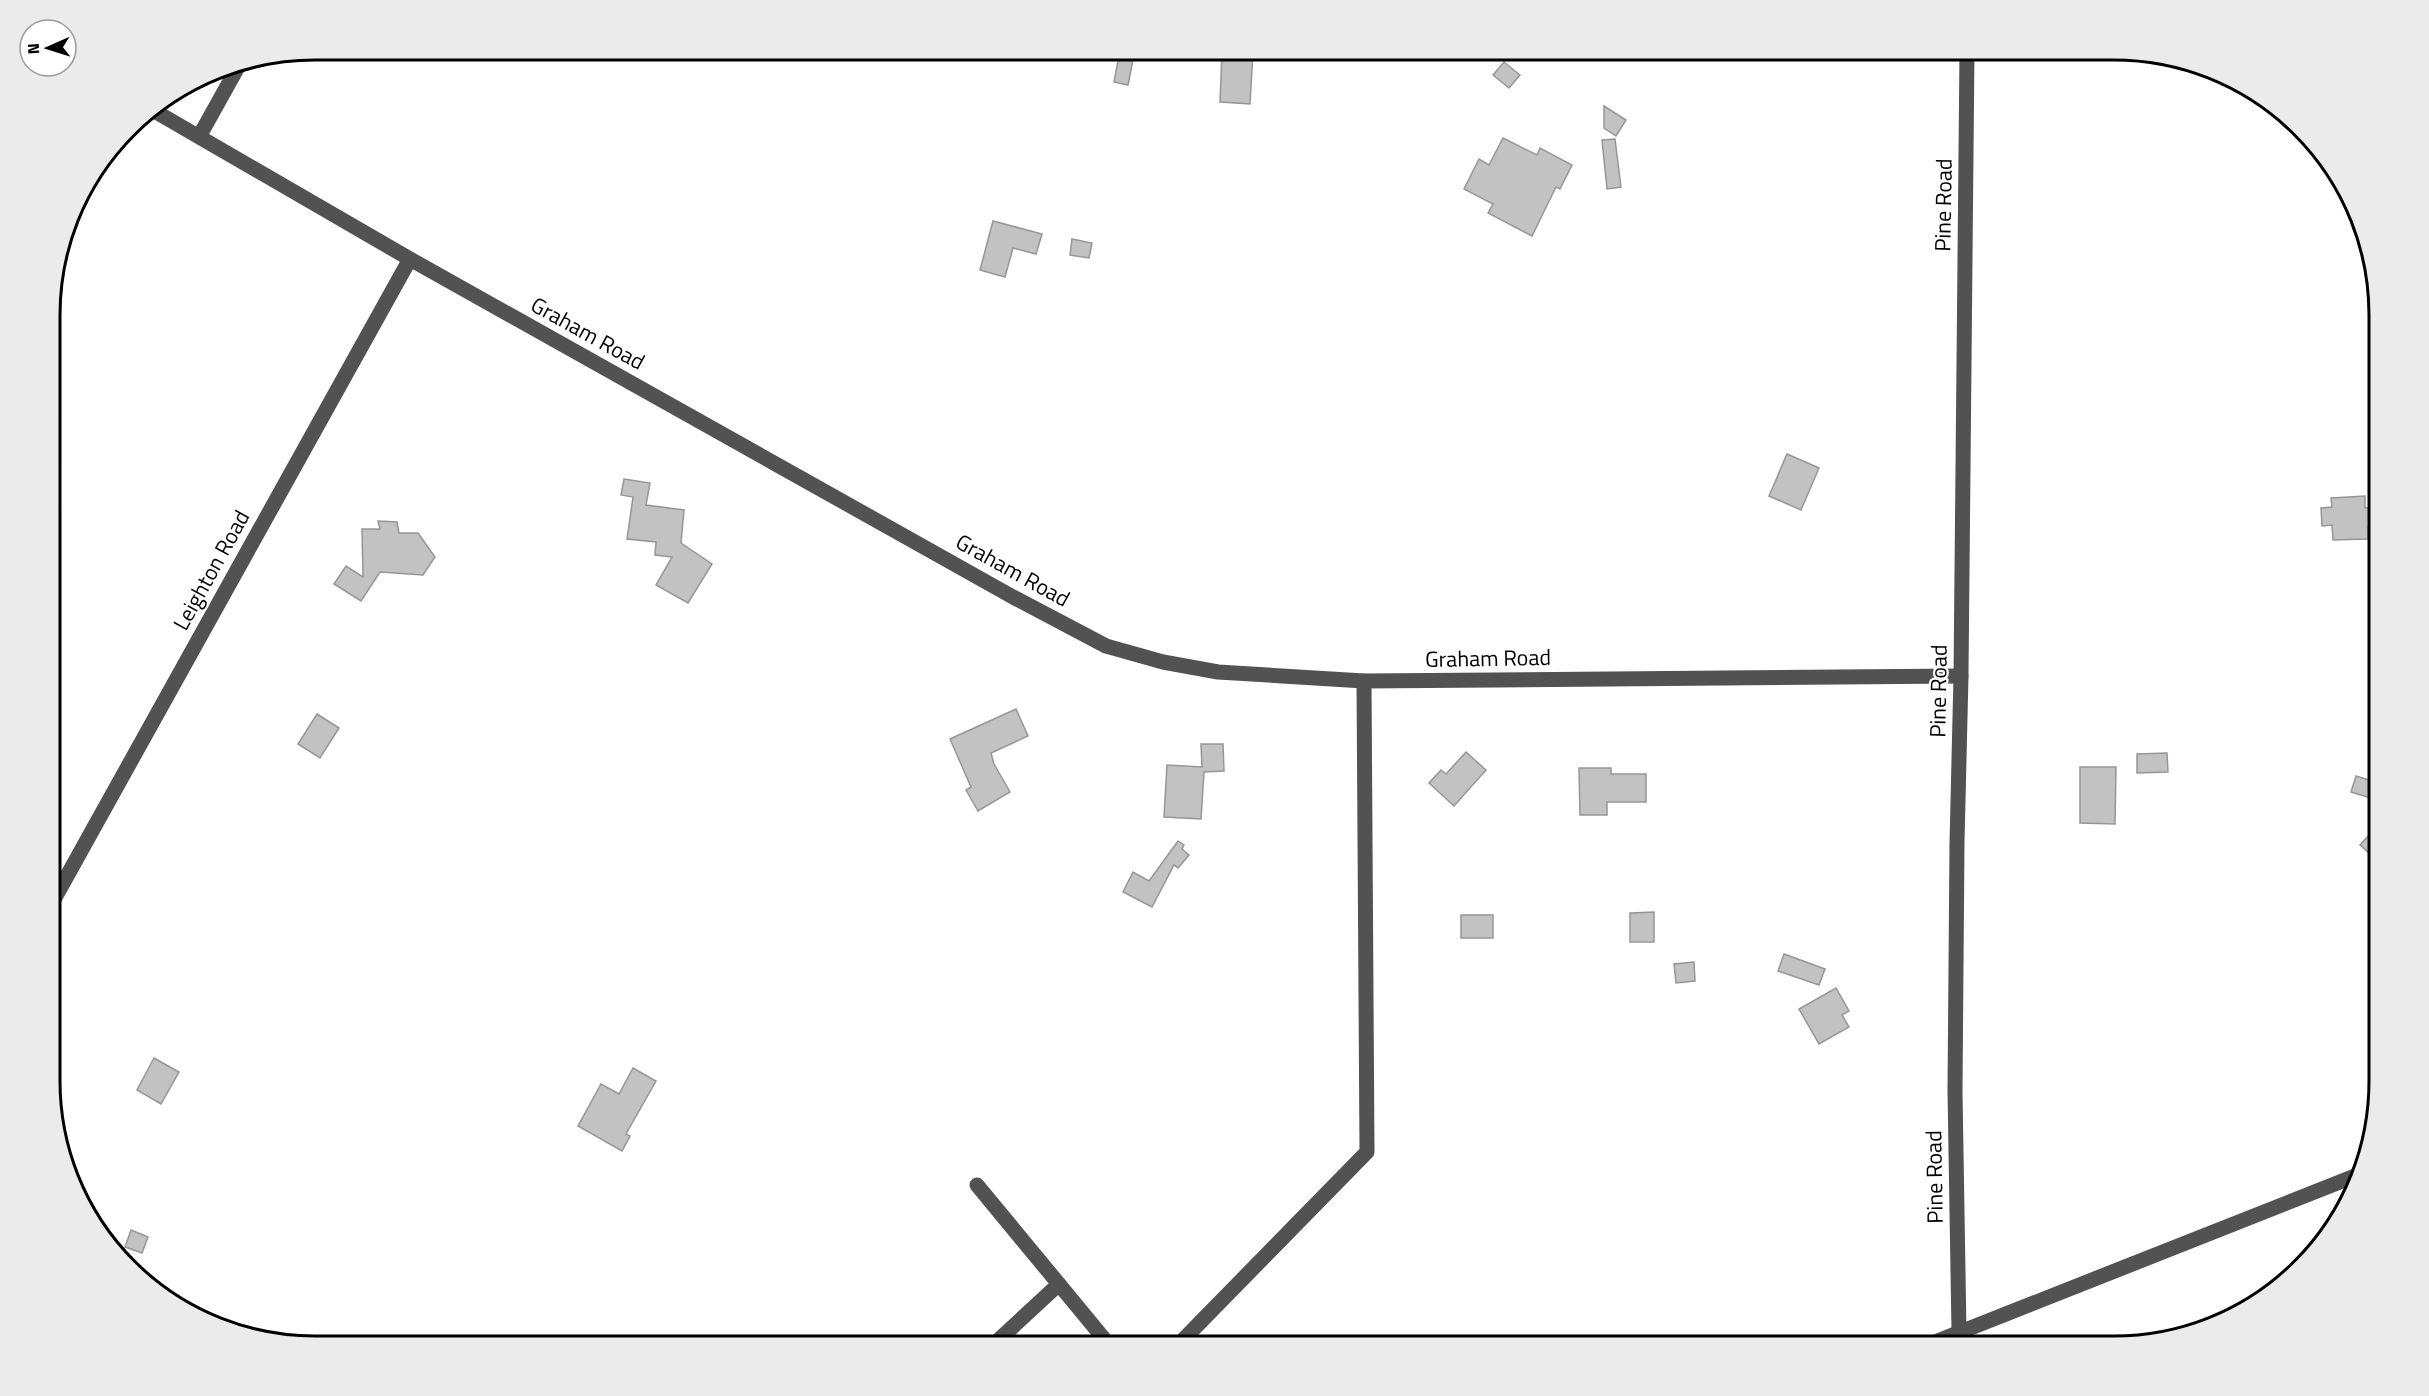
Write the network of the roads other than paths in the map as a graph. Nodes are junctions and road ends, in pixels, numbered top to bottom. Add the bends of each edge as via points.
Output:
1 (1967, 60) edge
2 (234, 74) edge
3 (159, 113) edge
4 (200, 135) junction
5 (410, 259) junction
6 (1961, 676) junction
7 (1364, 681) junction
8 (60, 889) edge
9 (2350, 1178) edge
10 (977, 1185) dead end
11 (1059, 1284) junction
12 (1959, 1332) junction
13 (1003, 1336) edge
14 (1102, 1336) edge
15 (1187, 1336) edge
16 (1949, 1336) edge

1 - 6 street, Pine Road
2 - 4 street
3 - 4 street, Graham Road
4 - 5 street, Graham Road
5 - 7 street, Graham Road via 1106,646 1218,672
5 - 8 street, Leighton Road
6 - 7 street, Graham Road
6 - 12 street, Pine Road via 1955,1091
7 - 15 street via 1367,1152
9 - 12 street
10 - 11 street
11 - 13 street
11 - 14 street
12 - 16 street

